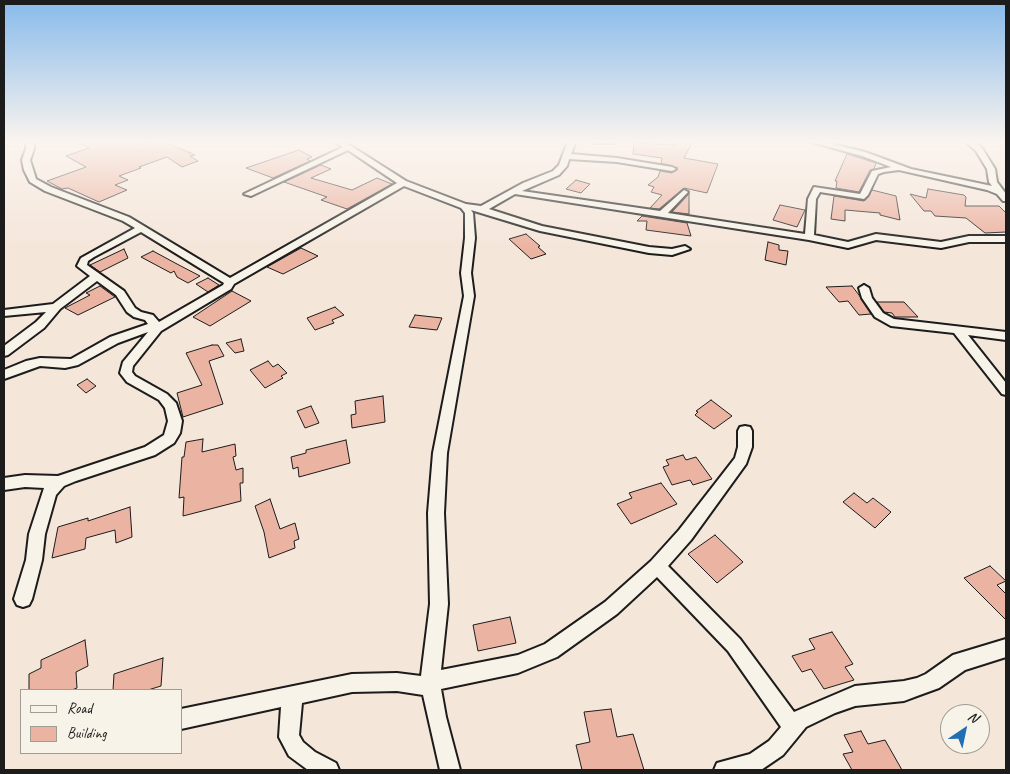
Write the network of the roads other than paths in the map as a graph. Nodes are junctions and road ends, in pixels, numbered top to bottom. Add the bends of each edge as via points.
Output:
1 (32, 177) edge
2 (280, 177) edge
3 (394, 177) edge
4 (546, 177) edge
5 (873, 177) edge
6 (939, 177) edge
7 (992, 177) edge
8 (404, 183) junction
9 (516, 192) junction
10 (684, 192) dead end
11 (1000, 192) junction
12 (248, 194) dead end
13 (1006, 198) edge
14 (464, 206) junction
15 (482, 209) junction
16 (661, 215) junction
17 (142, 228) junction
18 (809, 236) junction
19 (1006, 239) edge
20 (685, 249) dead end
21 (97, 276) junction
22 (230, 282) junction
23 (864, 288) dead end
24 (56, 307) junction
25 (4, 313) edge
26 (156, 326) junction
27 (957, 329) junction
28 (1006, 336) edge
29 (4, 352) edge
30 (4, 375) edge
31 (1006, 391) edge
32 (745, 431) dead end
33 (59, 482) junction
34 (4, 484) edge
35 (657, 566) junction
36 (23, 599) dead end
37 (1006, 648) edge
38 (430, 685) junction
39 (294, 695) junction
40 (182, 719) edge
41 (793, 727) junction
42 (329, 770) edge
43 (450, 770) edge
44 (724, 770) edge

1 - 17 street via 48,189
2 - 12 street
3 - 8 street
4 - 9 street
5 - 18 street via 861,197 817,189 812,199
6 - 11 street
7 - 11 street
8 - 14 street
8 - 22 street
9 - 15 street
9 - 16 street
10 - 16 street
11 - 13 street
14 - 15 street
14 - 38 street via 469,213 466,273 469,296 440,453 436,513 439,604
15 - 20 street via 540,228 649,250 672,252
16 - 18 street
17 - 21 street via 84,260 82,266
17 - 22 street
18 - 19 street via 848,245 876,237 941,245 969,239
21 - 24 street
21 - 26 street via 120,293 134,313 149,317
22 - 26 street via 228,287
23 - 27 street via 879,314 891,322
24 - 25 street
24 - 29 street via 40,325
26 - 30 street via 114,340 74,362 40,362
26 - 33 street via 126,365 126,373 163,397 171,406 175,421 169,439 150,451
27 - 28 street
27 - 31 street
32 - 35 street via 743,454 728,479
33 - 34 street via 25,480
33 - 36 street via 49,492 43,510
35 - 38 street via 610,608 551,651 518,664
35 - 41 street via 734,644
37 - 41 street via 960,662 917,688 855,696 799,720
38 - 39 street via 352,683
38 - 43 street
39 - 40 street
39 - 42 street via 289,737 296,749 308,759
41 - 44 street via 776,748 754,763

